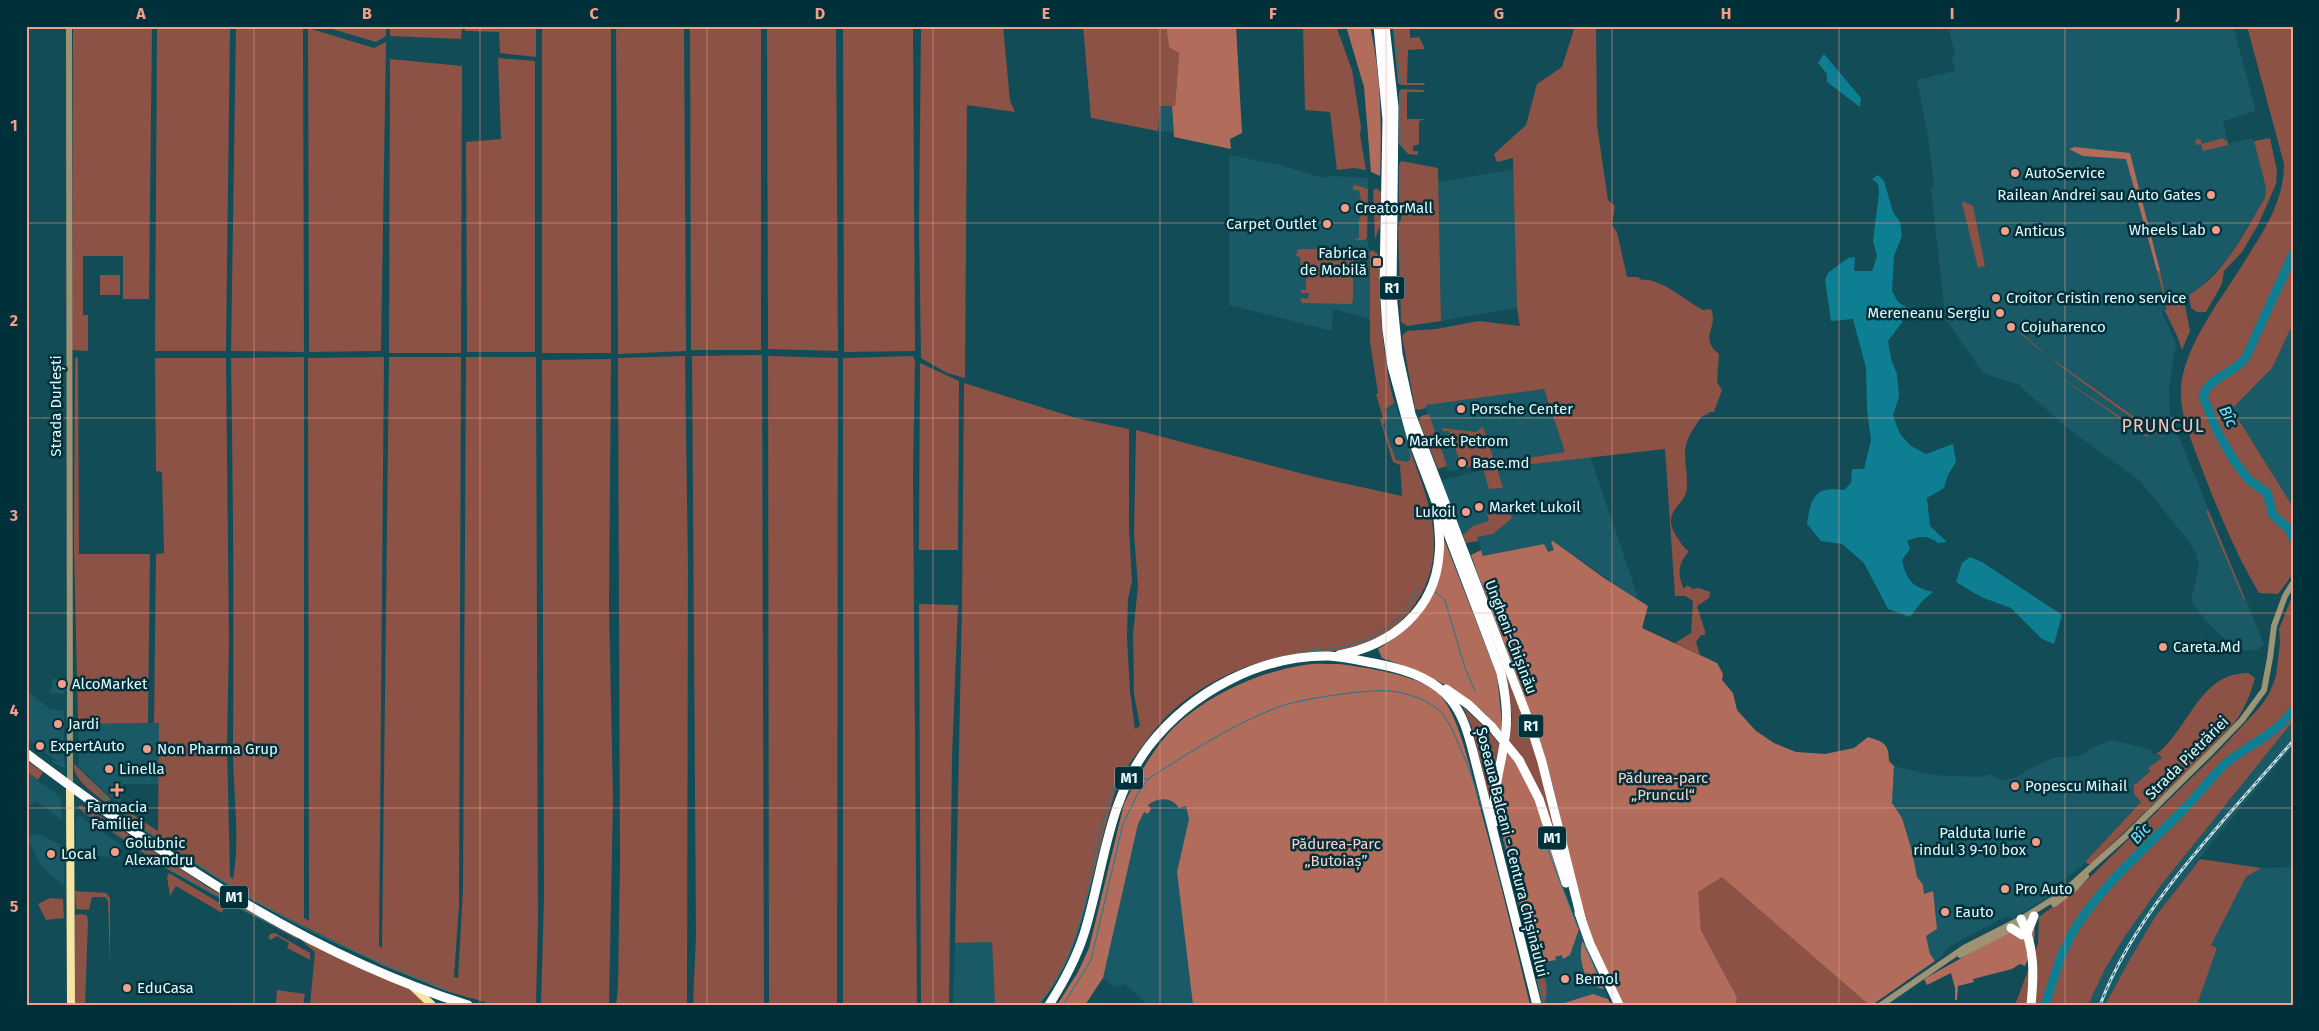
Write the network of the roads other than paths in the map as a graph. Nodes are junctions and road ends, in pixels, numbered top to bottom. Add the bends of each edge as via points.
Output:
1 (69, 26) edge
2 (1378, 26) edge
3 (1385, 26) edge
4 (1436, 501) junction
5 (1456, 541) junction
6 (2293, 583) edge
7 (1330, 656) junction
8 (1436, 684) junction
9 (26, 753) edge
10 (70, 786) junction
11 (1499, 851) junction
12 (2092, 867) junction
13 (2034, 916) junction
14 (1581, 918) junction
15 (2018, 923) junction
16 (2025, 934) junction
17 (409, 983) junction
18 (71, 1005) edge
19 (432, 1005) edge
20 (468, 1005) edge
21 (1048, 1005) edge
22 (1537, 1005) edge
23 (1619, 1005) edge
24 (1881, 1005) edge
25 (2031, 1005) edge

1 - 10 street, Strada Durlești
2 - 4 highway, R1 via 1387,118 1384,283 1387,330 1401,404
3 - 5 highway, R1 via 1394,107 1392,272 1398,354 1411,414
4 - 5 highway, R1
4 - 7 highway via 1440,553 1433,584 1418,610 1405,626 1388,638 1352,652
5 - 11 highway, Ungheni-Chișinău / R1 via 1504,686 1506,728 1494,795
5 - 14 highway, Ungheni-Chișinău / R1 via 1530,724
6 - 12 street, Strada Pietrăriei via 2274,626 2264,690 2242,720
7 - 8 highway, Șoseaua Balcani - Centura Chișinăului / M1 via 1384,665
7 - 21 highway, Șoseaua Balcani - Centura Chișinăului / M1 via 1280,662 1226,682 1188,707 1153,742 1131,774 1117,804 1084,935 1066,976
8 - 11 highway, Șoseaua Balcani - Centura Chișinăului / M1 via 1452,701 1466,726
8 - 14 highway, Șoseaua Balcani - Centura Chișinăului / M1, bridge via 1469,705 1519,760 1539,799
9 - 10 highway, M1
10 - 17 highway, M1 via 211,883 302,933
10 - 18 main road
11 - 22 highway, Șoseaua Balcani - Centura Chișinăului / M1
12 - 13 street, Strada Pietrăriei via 2062,899
12 - 15 street, Strada Pietrăriei via 2060,895
13 - 15 street, Strada Pietrăriei
13 - 16 highway
14 - 23 highway, Șoseaua Balcani - Centura Chișinăului / M1
15 - 16 highway
15 - 16 highway
15 - 24 street, Strada Pietrăriei via 1947,960
16 - 25 highway via 2033,961
17 - 19 main road
17 - 20 highway, M1

